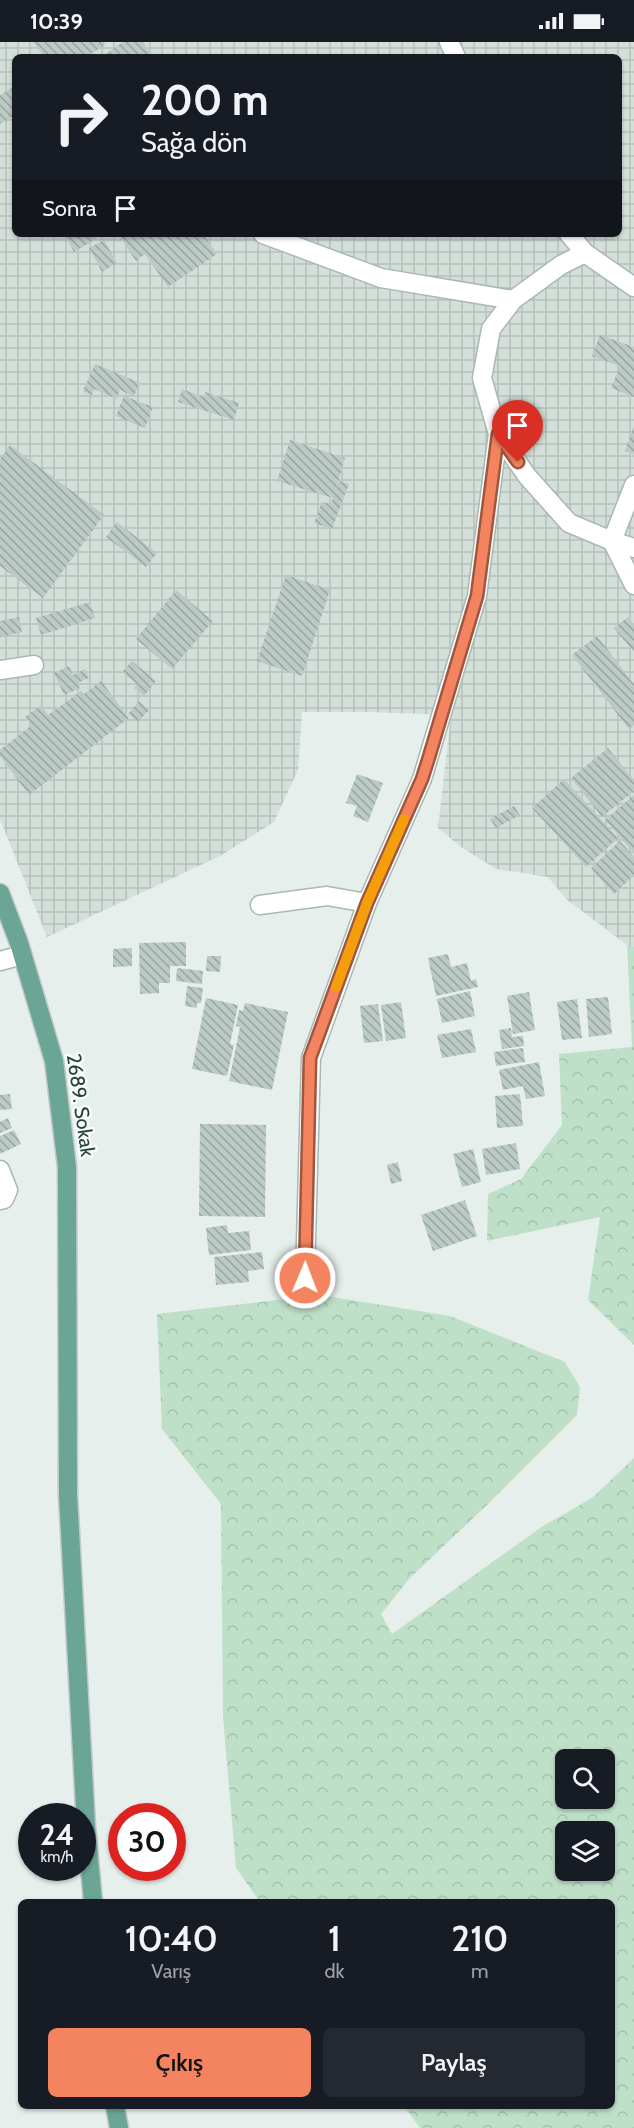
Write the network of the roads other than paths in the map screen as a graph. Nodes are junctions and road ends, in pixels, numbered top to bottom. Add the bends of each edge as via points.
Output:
1 (271, 237) edge
2 (572, 237) edge
3 (585, 253) junction
4 (634, 288) edge
5 (513, 300) junction
6 (498, 434) junction
7 (634, 485) edge
8 (612, 541) junction
9 (634, 548) edge
10 (634, 585) edge
11 (34, 665) dead end
12 (0, 670) edge
13 (0, 893) edge
14 (367, 903) junction
15 (260, 905) dead end
16 (22, 955) junction
17 (0, 961) edge
18 (0, 1170) edge
19 (0, 1200) edge
20 (305, 1278) dead end
21 (93, 1899) edge
22 (116, 2109) edge
23 (119, 2128) edge

1 - 5 street via 381,278
2 - 3 street
3 - 4 street
3 - 5 street via 561,265
5 - 6 street via 491,329 482,378
6 - 8 street via 527,476 569,523
6 - 14 street via 477,596 422,779
7 - 8 street
8 - 9 street
8 - 10 street
11 - 12 street
13 - 16 main road, 2689. Sokak
14 - 15 street via 327,896
14 - 20 street via 310,1058
16 - 17 street
16 - 21 main road, 2689. Sokak via 54,1061 67,1167 68,1495
18 - 19 street via 8,1190
22 - 23 main road

